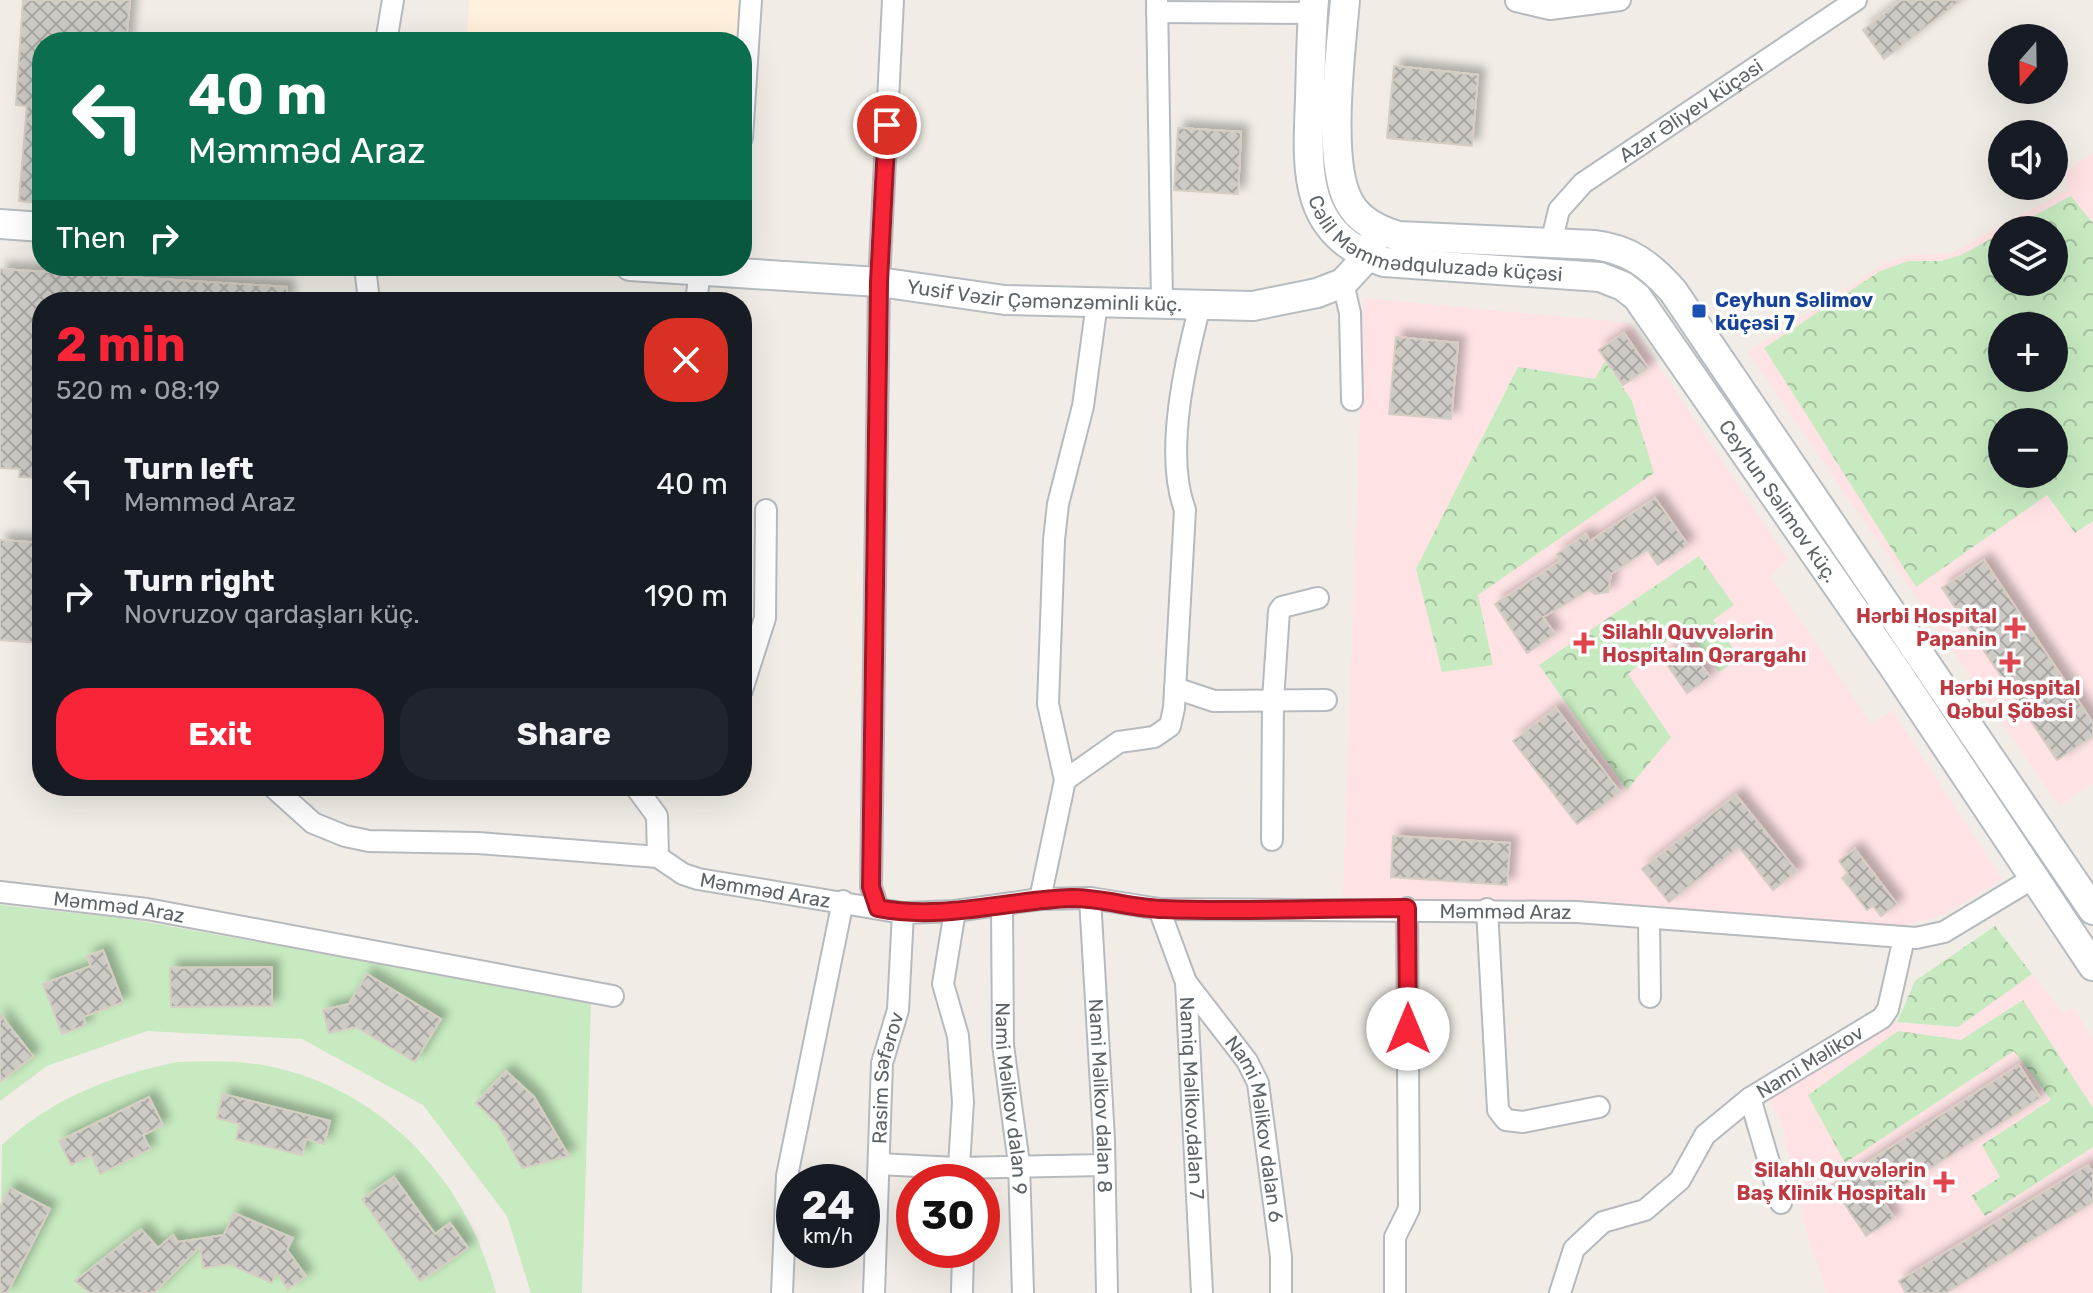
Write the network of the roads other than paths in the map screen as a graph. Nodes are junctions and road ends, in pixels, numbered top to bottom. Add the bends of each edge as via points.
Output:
1 (380, 0) edge
2 (393, 0) edge
3 (751, 0) edge
4 (893, 0) edge
5 (1345, 0) edge
6 (1620, 0) edge
7 (1856, 0) edge
8 (1516, 1) edge
9 (1157, 6) edge
10 (1834, 6) edge
11 (1314, 7) edge
12 (388, 32) edge
13 (749, 32) edge
14 (0, 224) edge
15 (32, 226) edge
16 (1379, 230) junction
17 (1551, 243) junction
18 (1367, 257) junction
19 (752, 271) edge
20 (1664, 281) joint
21 (879, 282) junction
22 (1343, 283) junction
23 (1162, 301) junction
24 (1097, 303) junction
25 (1200, 306) junction
26 (1651, 314) joint
27 (1722, 364) junction
28 (1696, 382) junction
29 (1352, 400) dead end
30 (766, 510) dead end
31 (1318, 598) dead end
32 (752, 659) edge
33 (1175, 688) junction
34 (1273, 700) junction
35 (1326, 700) dead end
36 (1065, 780) junction
37 (283, 796) edge
38 (642, 796) edge
39 (1272, 840) dead end
40 (658, 857) junction
41 (2035, 877) junction
42 (0, 892) edge
43 (1090, 898) junction
44 (1040, 899) junction
45 (843, 901) junction
46 (1002, 905) junction
47 (878, 908) junction
48 (1407, 908) junction
49 (1159, 909) junction
50 (1487, 909) junction
51 (2093, 910) edge
52 (955, 911) junction
53 (903, 913) junction
54 (1649, 919) junction
55 (1904, 938) junction
56 (2093, 966) edge
57 (1186, 982) junction
58 (613, 996) dead end
59 (1650, 997) dead end
60 (1750, 1098) junction
61 (1599, 1107) dead end
62 (879, 1164) edge
63 (958, 1164) edge
64 (1019, 1164) junction
65 (1104, 1165) junction
66 (1000, 1167) edge
67 (1781, 1203) dead end
68 (875, 1268) edge
69 (963, 1268) edge
70 (782, 1293) edge
71 (874, 1293) edge
72 (962, 1293) edge
73 (1023, 1293) edge
74 (1107, 1293) edge
75 (1202, 1293) edge
76 (1281, 1293) edge
77 (1395, 1293) edge
78 (1560, 1293) edge

1 - 2 street
2 - 12 street
3 - 13 street
4 - 21 street
5 - 16 main road, Cəlil Məmmədquluzadə küçəsi via 1339,170 1348,201
6 - 8 street via 1550,9
7 - 10 street, Azər Əliyev küçəsi
9 - 11 street
9 - 23 street
10 - 17 street, Azər Əliyev küçəsi via 1583,183 1559,210
11 - 18 main road, Cəlil Məmmədquluzadə küçəsi via 1307,170 1326,222
14 - 15 main road
16 - 17 main road, Cəlil Məmmədquluzadə küçəsi via 1417,237
16 - 18 main road, Yusif Vəzir Çəmənzəminli küç.
17 - 20 main road, Cəlil Məmmədquluzadə küçəsi via 1612,247 1633,255
18 - 22 main road, Yusif Vəzir Çəmənzəminli küç.
18 - 26 main road, Cəlil Məmmədquluzadə küçəsi via 1407,266 1600,277 1623,286
19 - 21 main road, Yusif Vəzir Çəmənzəminli küç.
20 - 27 main road, Ceyhun Səlimov küç.
21 - 24 main road, Yusif Vəzir Çəmənzəminli küç. via 1005,300
21 - 47 street via 871,887
22 - 25 main road, Yusif Vəzir Çəmənzəminli küç. via 1253,306
22 - 29 street via 1350,313
23 - 24 main road, Yusif Vəzir Çəmənzəminli küç.
23 - 25 main road, Yusif Vəzir Çəmənzəminli küç.
24 - 36 street via 1083,406 1054,540 1048,704
25 - 33 street via 1181,382 1176,488 1185,510
26 - 28 main road, Ceyhun Səlimov küç.
27 - 28 main road
27 - 51 main road, Ceyhun Səlimov küç.
28 - 41 main road, Ceyhun Səlimov küç.
30 - 32 street via 765,618
31 - 34 street via 1279,611
33 - 34 street via 1214,701
33 - 36 street via 1170,726 1163,733 1119,742
34 - 35 street
34 - 39 street
36 - 44 street
37 - 40 street, Məmməd Araz via 313,823 369,841 478,843
38 - 40 street via 657,816
40 - 45 street, Məmməd Araz via 698,879
41 - 55 street, Məmməd Araz via 1944,932
41 - 56 main road, Ceyhun Səlimov küç.
42 - 58 street, Məmməd Araz via 147,909
43 - 44 street, Məmməd Araz
43 - 49 street, Məmməd Araz
43 - 65 street, Nami Məlikov dalan 8
44 - 46 street, Məmməd Araz
45 - 47 street, Məmməd Araz
45 - 70 street via 787,1176
46 - 52 street, Məmməd Araz
46 - 64 street, Nami Məlikov dalan 9 via 1003,1045
47 - 53 street, Məmməd Araz
48 - 49 street, Məmməd Araz
48 - 50 street, Məmməd Araz
48 - 77 street via 1409,1209 1395,1237
49 - 57 street, Namiq Məlikov,dalan 7
50 - 54 street, Məmməd Araz
50 - 61 street via 1498,1110 1506,1120 1523,1122
52 - 53 street, Məmməd Araz
52 - 63 street via 943,984 958,1036 963,1102
53 - 62 street, Rasim Səfərov via 898,1010 882,1063
54 - 55 street, Məmməd Araz
54 - 59 street
55 - 60 street, Nami Məlikov via 1882,1018
57 - 75 street, Namiq Məlikov,dalan 7
57 - 76 street, Nami Məlikov dalan 6 via 1258,1083
60 - 67 street
60 - 78 street, Nami Məlikov via 1705,1135 1680,1180 1645,1210 1603,1222 1574,1249
64 - 65 street
64 - 66 street
64 - 73 street, Nami Məlikov dalan 9
65 - 74 street, Nami Məlikov dalan 8
68 - 71 street, Rasim Səfərov
69 - 72 street

